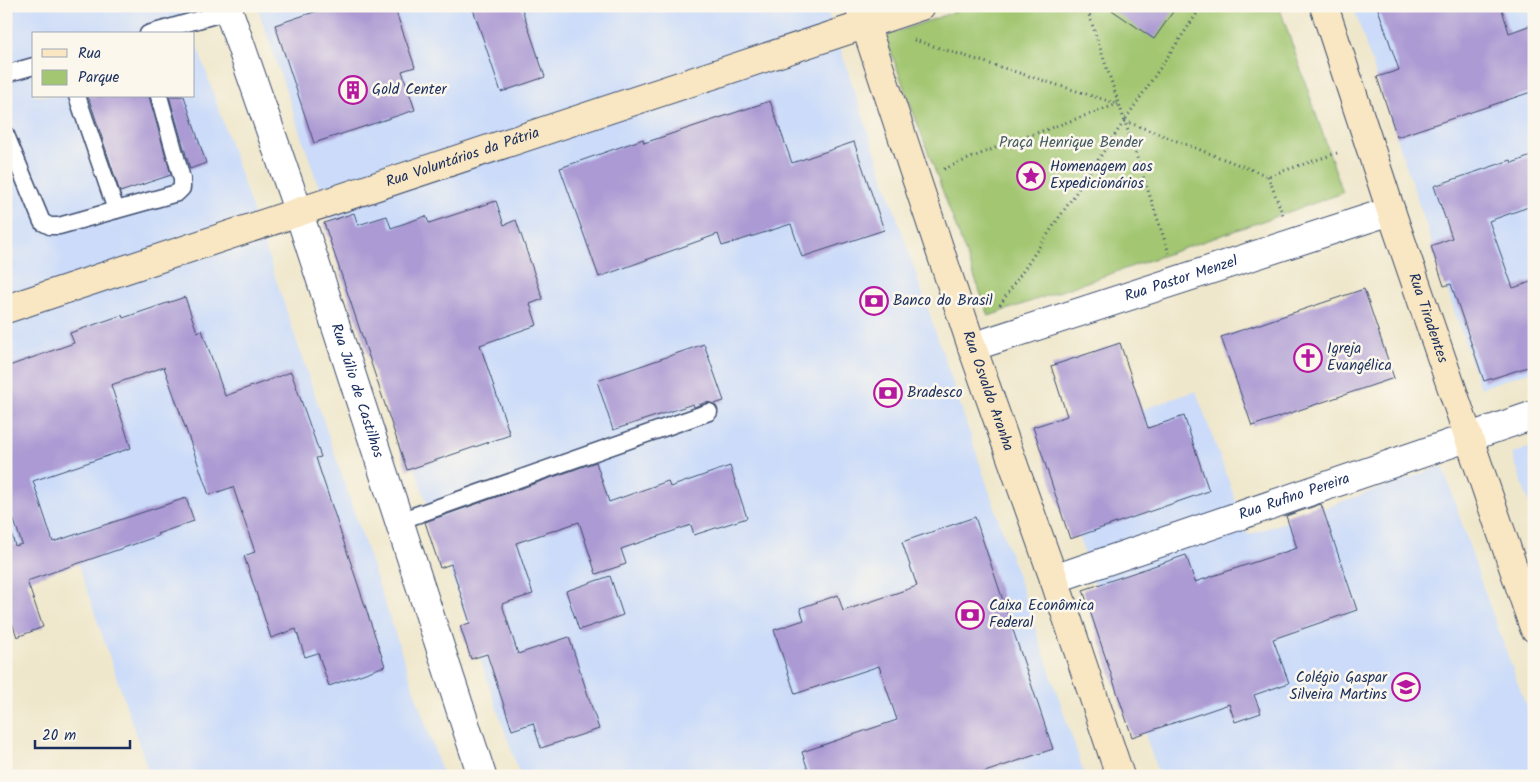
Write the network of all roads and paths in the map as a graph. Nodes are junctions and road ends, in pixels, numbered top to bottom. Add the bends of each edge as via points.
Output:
1 (921, 6) edge
2 (1086, 6) edge
3 (1202, 6) edge
4 (1324, 6) edge
5 (228, 9) edge
6 (863, 16) edge
7 (154, 32) edge
8 (913, 40) dead end
9 (32, 67) edge
10 (6, 77) edge
11 (78, 98) edge
12 (160, 98) edge
13 (1119, 104) junction
14 (1125, 120) junction
15 (6, 135) edge
16 (1368, 142) junction
17 (1268, 176) junction
18 (917, 180) junction
19 (116, 210) junction
20 (1391, 211) junction
21 (299, 213) junction
22 (1294, 242) junction
23 (1178, 280) junction
24 (999, 306) dead end
25 (6, 309) edge
26 (972, 347) junction
27 (709, 412) dead end
28 (1534, 415) edge
29 (1468, 437) junction
30 (399, 521) junction
31 (1054, 579) junction
32 (1534, 628) edge
33 (482, 776) edge
34 (1120, 776) edge

1 - 6 main road, Rua Voluntários da Pátria
2 - 13 path
3 - 14 path
4 - 16 main road, Rua Tiradentes
5 - 7 lane
5 - 21 street, Rua Júlio de Castilhos
6 - 18 main road, Rua Osvaldo Aranha
6 - 21 main road, Rua Voluntários da Pátria
8 - 13 path
9 - 10 lane via 9,73
11 - 19 lane
12 - 19 lane via 182,188 176,193
13 - 14 path
13 - 18 path via 1000,146
14 - 17 path
14 - 23 path
14 - 24 path
15 - 19 lane via 42,222 59,226
16 - 17 path
16 - 20 main road, Rua Tiradentes
17 - 22 path
18 - 26 main road, Rua Osvaldo Aranha
20 - 22 street, Rua Pastor Menzel
20 - 29 main road, Rua Tiradentes
21 - 25 main road, Rua Voluntários da Pátria
21 - 30 street, Rua Júlio de Castilhos
22 - 23 street, Rua Pastor Menzel
23 - 26 street, Rua Pastor Menzel
26 - 31 main road, Rua Osvaldo Aranha
27 - 30 lane
28 - 29 street, Rua Rufino Pereira
29 - 31 street, Rua Rufino Pereira
29 - 32 main road, Rua Tiradentes
30 - 33 street, Rua Júlio de Castilhos
31 - 34 main road, Rua Osvaldo Aranha

